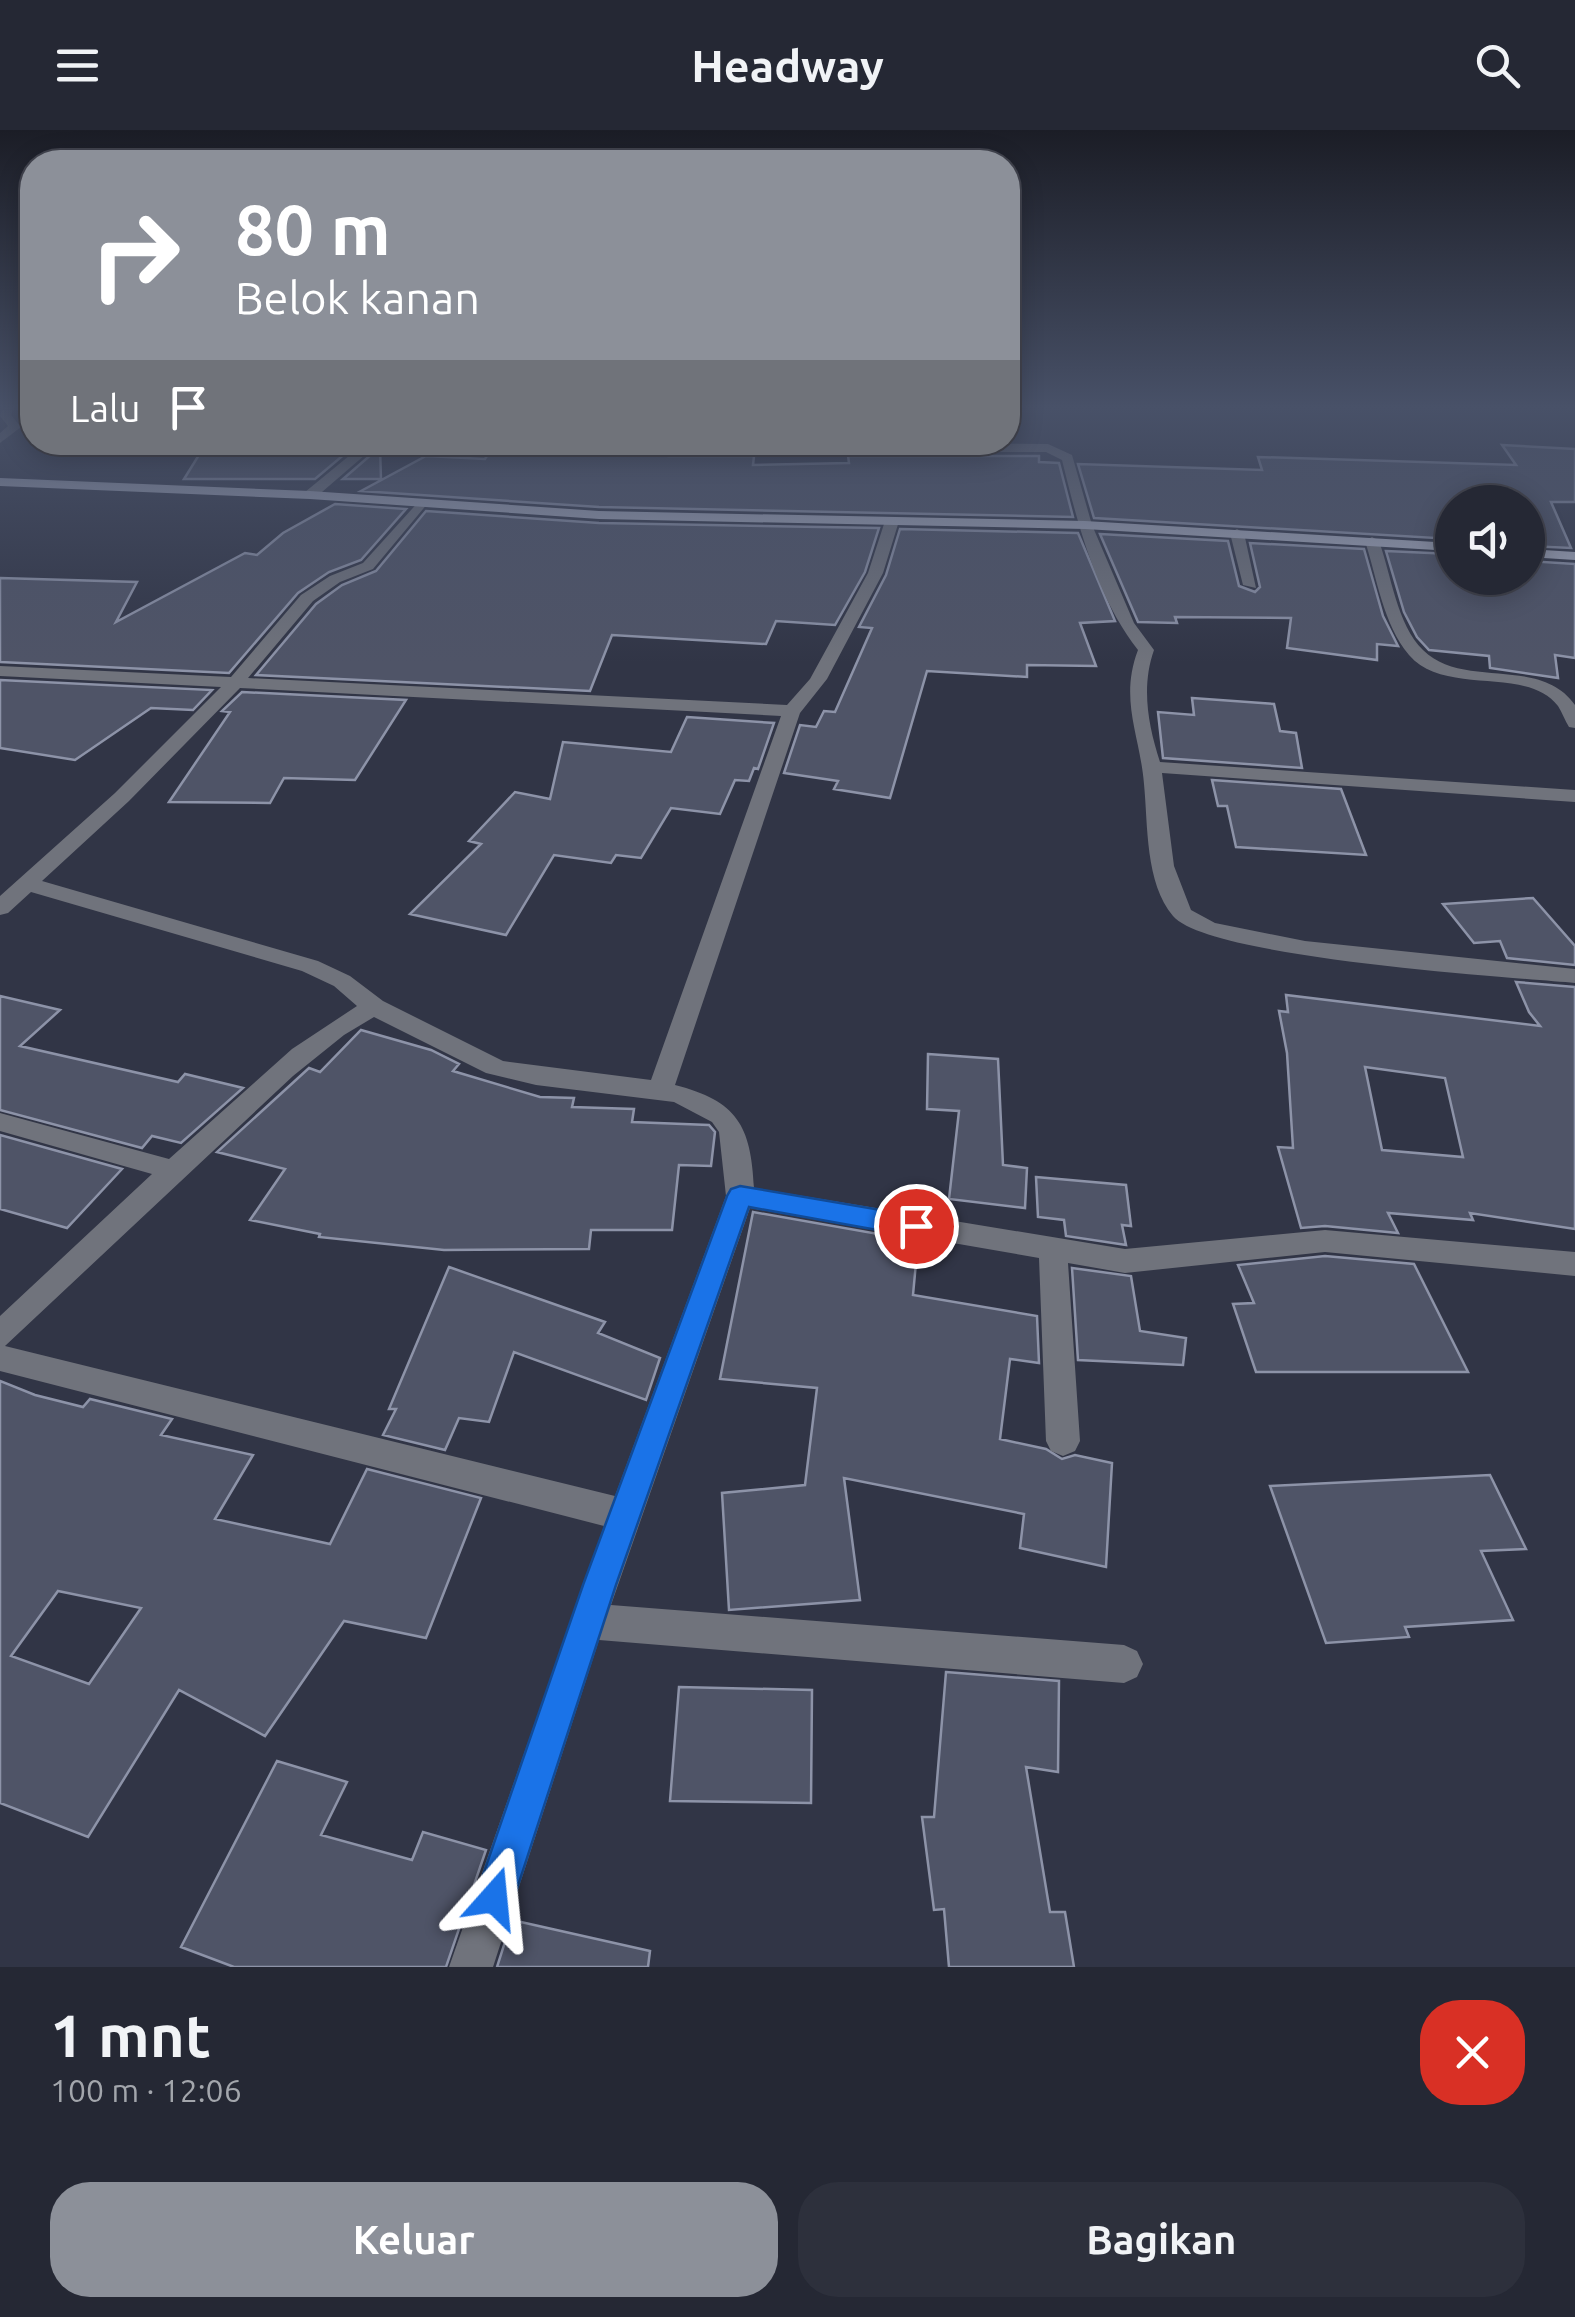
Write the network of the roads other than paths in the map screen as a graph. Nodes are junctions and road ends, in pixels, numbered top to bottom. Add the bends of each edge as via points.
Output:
1 (215, 492) edge
2 (315, 492) edge
3 (1075, 492) edge
4 (310, 496) junction
5 (421, 503) junction
6 (892, 521) junction
7 (1085, 525) junction
8 (1236, 533) junction
9 (1372, 541) junction
10 (1435, 546) edge
11 (1545, 554) edge
12 (1575, 556) edge
13 (1251, 584) dead end
14 (0, 671) edge
15 (236, 682) junction
16 (792, 712) junction
17 (1575, 723) edge
18 (1152, 766) junction
19 (1575, 796) edge
20 (28, 884) junction
21 (0, 908) edge
22 (1575, 976) edge
23 (374, 1007) junction
24 (660, 1091) junction
25 (0, 1122) edge
26 (173, 1170) junction
27 (740, 1196) junction
28 (1052, 1251) junction
29 (1575, 1264) edge
30 (0, 1336) edge
31 (0, 1358) edge
32 (1063, 1440) dead end
33 (625, 1514) junction
34 (588, 1621) junction
35 (1124, 1664) dead end
36 (471, 1967) edge

1 - 4 main road
2 - 4 street
3 - 7 street
4 - 5 main road
5 - 6 main road
5 - 15 street via 368,566 307,598
6 - 7 main road
6 - 16 street via 878,574 813,692
7 - 8 main road
7 - 18 street via 1126,624 1146,650 1138,672 1140,728
8 - 9 main road
8 - 13 street
9 - 10 main road
9 - 17 street via 1419,657 1541,688 1566,703
11 - 12 main road
14 - 15 street
15 - 16 street
15 - 20 street
16 - 24 street
18 - 19 street
18 - 22 street via 1168,886 1183,916 1262,941
20 - 21 street
20 - 23 street via 310,966
23 - 24 street via 511,1072
23 - 26 street via 308,1049
24 - 27 street via 724,1117 737,1148
25 - 26 street
26 - 30 street
27 - 28 street
27 - 33 street
28 - 29 street via 1125,1261 1325,1241
28 - 32 street
31 - 33 street
33 - 34 street
34 - 35 street
34 - 36 street

